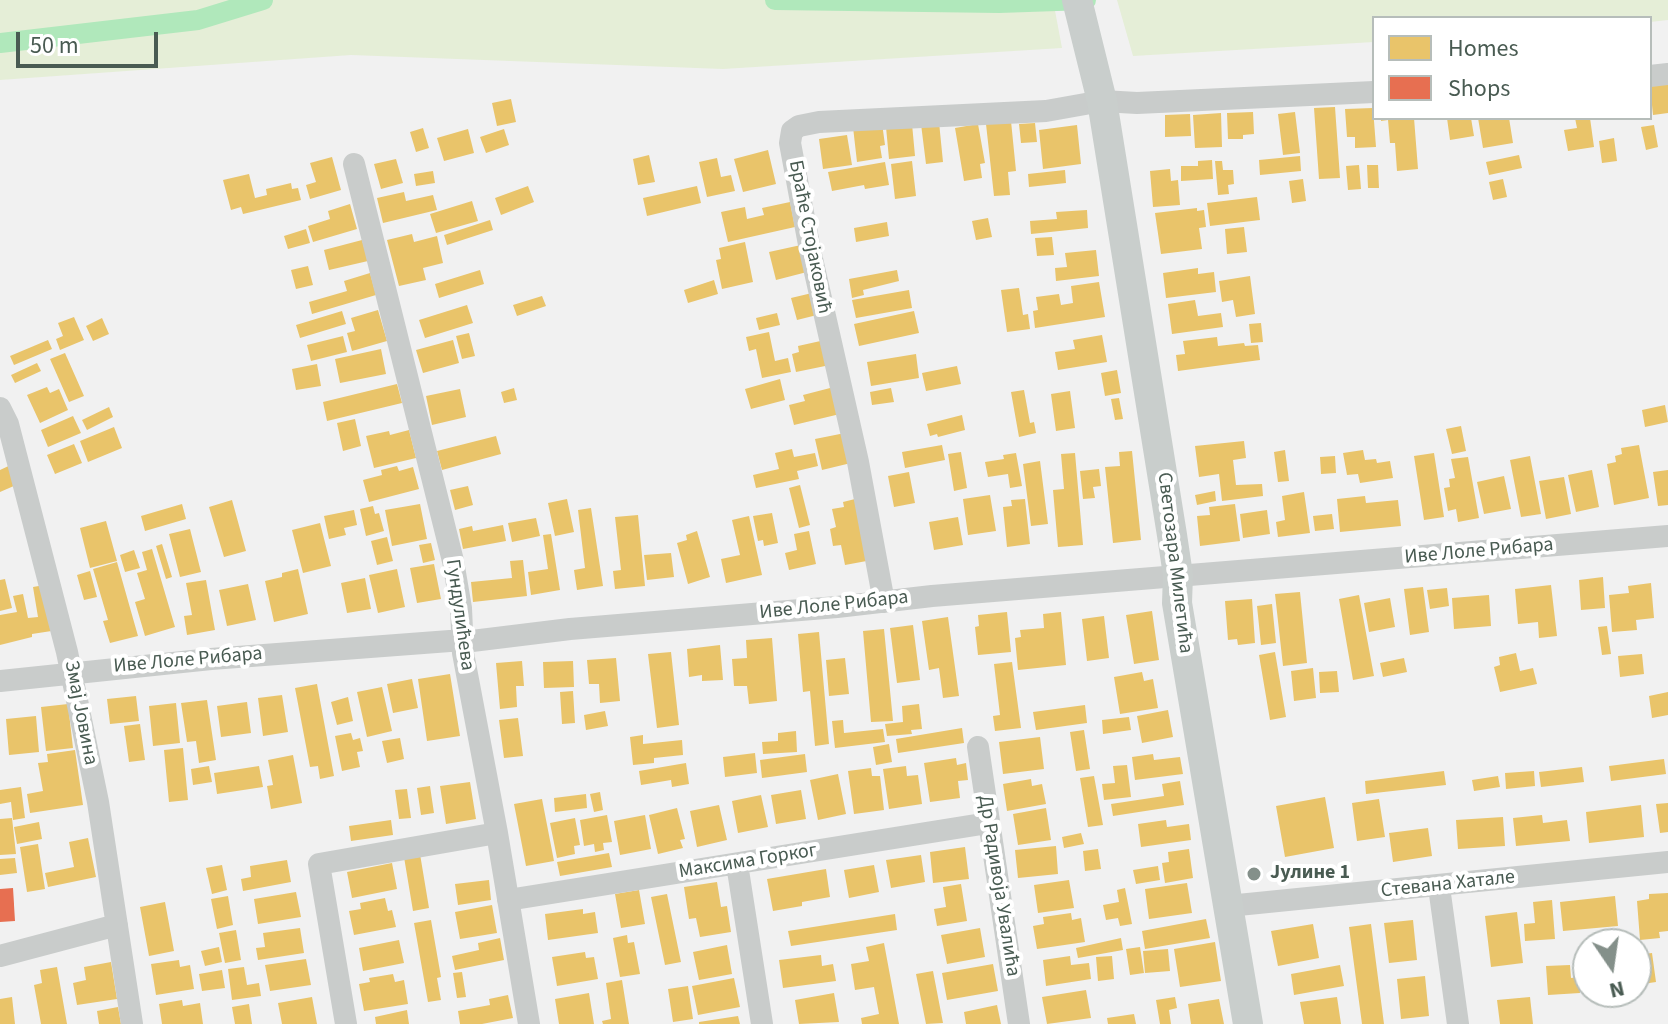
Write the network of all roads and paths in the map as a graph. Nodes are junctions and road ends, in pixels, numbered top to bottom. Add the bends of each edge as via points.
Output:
1 (1081, 14) edge
2 (1372, 92) edge
3 (1102, 101) junction
4 (354, 164) dead end
5 (0, 408) edge
6 (1668, 536) edge
7 (1178, 575) junction
8 (884, 602) junction
9 (463, 640) junction
10 (71, 674) junction
11 (0, 681) edge
12 (978, 747) dead end
13 (988, 823) junction
14 (497, 833) junction
15 (1668, 862) edge
16 (737, 864) junction
17 (1439, 887) junction
18 (508, 900) junction
19 (1228, 906) junction
20 (117, 925) junction
21 (0, 956) edge
22 (132, 1024) edge
23 (346, 1024) edge
24 (529, 1024) edge
25 (762, 1024) edge
26 (1019, 1024) edge
27 (1248, 1024) edge
28 (1458, 1024) edge

1 - 3 main road, Светозара Милетића
2 - 3 street
3 - 7 main road, Светозара Милетића
3 - 8 street, Браће Стојаковић via 1046,111 819,122 792,131 810,250
4 - 9 street, Гундулићева via 453,561
5 - 10 street, Змај Јовина
6 - 7 street, Иве Лоле Рибара
7 - 8 street, Иве Лоле Рибара
7 - 19 main road, Светозара Милетића via 1179,615
8 - 9 street, Иве Лоле Рибара
9 - 10 street, Иве Лоле Рибара
9 - 14 street, Гундулићева
10 - 11 street, Иве Лоле Рибара
10 - 20 street, Змај Јовина
12 - 13 street, Др Радивоја Увалића
13 - 16 street, Максима Горког
13 - 26 street, Др Радивоја Увалића
14 - 18 street, Гундулићева
14 - 23 street via 319,864
15 - 17 street, Стевана Хатале
16 - 18 street, Максима Горког
16 - 25 street
17 - 19 street, Стевана Хатале
17 - 28 street
18 - 24 street, Гундулићева
19 - 27 main road, Светозара Милетића
20 - 21 street
20 - 22 street, Змај Јовина

